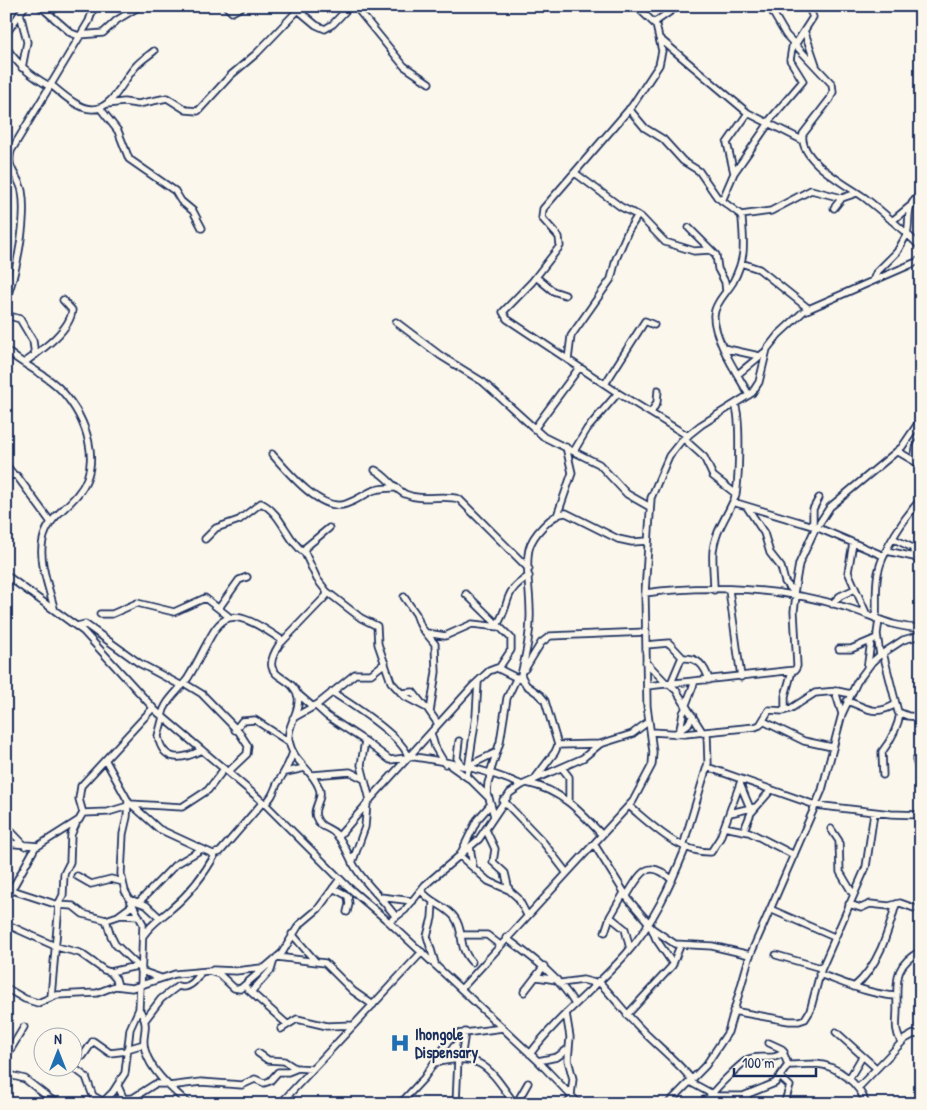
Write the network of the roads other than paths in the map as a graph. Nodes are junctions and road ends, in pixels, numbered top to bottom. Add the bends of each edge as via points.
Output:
1 (40, 6) edge
2 (61, 6) edge
3 (94, 6) edge
4 (140, 6) edge
5 (226, 6) edge
6 (243, 6) edge
7 (350, 6) edge
8 (354, 6) edge
9 (636, 6) edge
10 (678, 6) edge
11 (769, 6) edge
12 (808, 6) edge
13 (24, 7) edge
14 (300, 8) edge
15 (47, 12) junction
16 (20, 13) junction
17 (655, 22) junction
18 (805, 33) junction
19 (6, 34) edge
20 (80, 35) junction
21 (659, 38) junction
22 (794, 43) junction
23 (6, 47) edge
24 (154, 51) dead end
25 (816, 65) junction
26 (22, 68) junction
27 (429, 83) dead end
28 (49, 85) junction
29 (107, 104) junction
30 (100, 108) junction
31 (629, 109) junction
32 (748, 113) junction
33 (768, 123) junction
34 (802, 140) junction
35 (575, 173) junction
36 (734, 173) junction
37 (857, 193) junction
38 (921, 195) edge
39 (842, 198) junction
40 (722, 202) junction
41 (909, 207) junction
42 (834, 208) dead end
43 (741, 215) junction
44 (638, 216) junction
45 (892, 221) junction
46 (202, 228) dead end
47 (689, 228) dead end
48 (907, 234) junction
49 (921, 247) edge
50 (711, 250) junction
51 (921, 260) edge
52 (741, 263) junction
53 (536, 277) junction
54 (873, 281) junction
55 (9, 285) edge
56 (726, 292) junction
57 (565, 295) dead end
58 (6, 299) edge
59 (63, 300) dead end
60 (809, 309) junction
61 (6, 315) edge
62 (396, 322) dead end
63 (654, 325) dead end
64 (723, 348) junction
65 (767, 349) junction
66 (6, 350) edge
67 (35, 355) junction
68 (759, 356) junction
69 (568, 360) junction
70 (24, 363) junction
71 (579, 368) junction
72 (738, 374) junction
73 (605, 384) junction
74 (658, 390) dead end
75 (618, 393) junction
76 (749, 395) junction
77 (736, 405) junction
78 (652, 414) junction
79 (921, 419) edge
80 (534, 429) junction
81 (686, 437) junction
82 (921, 439) edge
83 (566, 447) junction
84 (574, 451) junction
85 (897, 451) junction
86 (272, 454) dead end
87 (914, 460) junction
88 (6, 465) edge
89 (921, 465) edge
90 (375, 470) dead end
91 (14, 475) junction
92 (6, 478) edge
93 (397, 488) junction
94 (736, 494) junction
95 (819, 498) dead end
96 (920, 499) edge
97 (733, 502) junction
98 (650, 507) junction
99 (747, 507) junction
100 (557, 516) junction
101 (50, 521) junction
102 (815, 527) junction
103 (329, 528) dead end
104 (205, 539) dead end
105 (894, 539) junction
106 (648, 542) junction
107 (854, 543) junction
108 (305, 553) junction
109 (886, 554) junction
110 (914, 557) junction
111 (921, 562) edge
112 (529, 569) junction
113 (6, 575) edge
114 (529, 576) junction
115 (247, 577) dead end
116 (855, 589) junction
117 (714, 590) junction
118 (730, 590) junction
119 (326, 591) junction
120 (646, 593) junction
121 (466, 594) dead end
122 (795, 594) junction
123 (404, 598) dead end
124 (832, 604) junction
125 (54, 608) junction
126 (219, 608) junction
127 (877, 608) junction
128 (100, 614) dead end
129 (866, 614) junction
130 (228, 616) junction
131 (877, 620) junction
132 (77, 626) junction
133 (498, 626) junction
134 (918, 628) edge
135 (646, 632) junction
136 (427, 633) junction
137 (921, 634) edge
138 (877, 638) junction
139 (283, 641) junction
140 (871, 642) junction
141 (646, 645) junction
142 (839, 650) dead end
143 (882, 654) junction
144 (682, 657) junction
145 (646, 662) junction
146 (385, 663) junction
147 (499, 668) junction
148 (867, 669) junction
149 (792, 671) junction
150 (521, 677) junction
151 (741, 677) junction
152 (709, 680) junction
153 (695, 681) junction
154 (478, 682) junction
155 (668, 683) junction
156 (183, 684) junction
157 (647, 686) junction
158 (332, 692) junction
159 (835, 692) junction
160 (297, 694) junction
161 (851, 694) junction
162 (847, 701) junction
163 (896, 704) junction
164 (315, 706) junction
165 (686, 707) junction
166 (153, 708) junction
167 (785, 710) junction
168 (430, 712) junction
169 (900, 713) junction
170 (842, 714) junction
171 (693, 716) junction
172 (163, 717) junction
173 (293, 718) junction
174 (921, 718) edge
175 (649, 721) junction
176 (763, 721) junction
177 (438, 724) junction
178 (236, 730) junction
179 (651, 732) junction
180 (677, 732) junction
181 (431, 733) junction
182 (705, 733) junction
183 (365, 741) junction
184 (459, 741) dead end
185 (289, 742) junction
186 (600, 744) junction
187 (558, 745) junction
188 (832, 747) junction
189 (202, 750) junction
190 (293, 752) junction
191 (495, 753) junction
192 (407, 757) junction
193 (916, 760) dead end
194 (106, 761) junction
195 (447, 764) junction
196 (466, 766) junction
197 (707, 767) junction
198 (305, 768) junction
199 (562, 768) junction
200 (226, 770) junction
201 (921, 770) edge
202 (286, 772) junction
203 (490, 773) junction
204 (312, 775) junction
205 (883, 775) dead end
206 (468, 778) junction
207 (364, 779) junction
208 (534, 780) junction
209 (741, 782) junction
210 (524, 784) junction
211 (771, 790) junction
212 (488, 796) junction
213 (504, 800) junction
214 (368, 802) junction
215 (569, 802) junction
216 (264, 803) junction
217 (491, 804) junction
218 (129, 805) junction
219 (815, 805) junction
220 (629, 806) junction
221 (753, 808) junction
222 (83, 813) junction
223 (730, 813) junction
224 (874, 813) junction
225 (921, 815) edge
226 (494, 816) junction
227 (79, 820) junction
228 (6, 826) edge
229 (724, 826) junction
230 (65, 829) junction
231 (831, 829) dead end
232 (486, 830) junction
233 (744, 830) junction
234 (602, 835) junction
235 (338, 837) junction
236 (71, 839) junction
237 (6, 843) edge
238 (594, 844) junction
239 (25, 846) junction
240 (36, 846) junction
241 (685, 846) junction
242 (470, 847) junction
243 (202, 849) junction
244 (216, 854) junction
245 (794, 855) junction
246 (459, 858) junction
247 (352, 863) junction
248 (474, 868) junction
249 (566, 872) junction
250 (77, 876) dead end
251 (340, 879) junction
252 (672, 880) junction
253 (123, 882) junction
254 (333, 888) junction
255 (422, 890) junction
256 (509, 890) junction
257 (10, 891) edge
258 (854, 894) junction
259 (625, 895) junction
260 (380, 897) junction
261 (6, 900) edge
262 (413, 901) junction
263 (434, 903) junction
264 (136, 904) junction
265 (849, 904) junction
266 (896, 904) junction
267 (59, 905) junction
268 (914, 908) dead end
269 (770, 910) junction
270 (347, 912) dead end
271 (120, 914) junction
272 (527, 915) junction
273 (140, 916) junction
274 (159, 917) junction
275 (396, 917) junction
276 (610, 917) junction
277 (106, 920) junction
278 (389, 922) junction
279 (6, 924) edge
280 (649, 925) junction
281 (606, 932) dead end
282 (292, 934) junction
283 (460, 935) junction
284 (143, 936) junction
285 (834, 937) junction
286 (506, 938) junction
287 (500, 945) junction
288 (680, 946) junction
289 (57, 947) junction
290 (630, 948) junction
291 (921, 951) edge
292 (422, 952) junction
293 (750, 955) junction
294 (776, 955) dead end
295 (276, 958) junction
296 (316, 962) junction
297 (472, 962) dead end
298 (673, 964) junction
299 (436, 965) junction
300 (544, 966) junction
301 (263, 968) junction
302 (140, 969) junction
303 (210, 971) junction
304 (820, 971) junction
305 (110, 972) junction
306 (201, 972) junction
307 (537, 977) junction
308 (164, 978) junction
309 (559, 982) junction
310 (596, 982) junction
311 (141, 985) junction
312 (118, 986) junction
313 (244, 986) junction
314 (854, 987) junction
315 (6, 988) edge
316 (461, 989) junction
317 (252, 991) junction
318 (524, 992) dead end
319 (897, 996) junction
320 (51, 997) junction
321 (575, 1004) junction
322 (373, 1005) junction
323 (139, 1009) junction
324 (733, 1011) junction
325 (566, 1013) junction
326 (627, 1015) junction
327 (145, 1020) junction
328 (354, 1025) junction
329 (24, 1027) dead end
330 (503, 1028) junction
331 (465, 1032) junction
332 (836, 1032) dead end
333 (921, 1035) edge
334 (769, 1042) dead end
335 (901, 1042) junction
336 (144, 1044) junction
337 (568, 1049) junction
338 (127, 1050) junction
339 (784, 1052) junction
340 (258, 1053) dead end
341 (530, 1054) junction
342 (84, 1056) dead end
343 (862, 1056) junction
344 (6, 1057) edge
345 (460, 1059) junction
346 (538, 1062) junction
347 (434, 1063) junction
348 (788, 1065) junction
349 (298, 1068) junction
350 (876, 1068) junction
351 (312, 1069) junction
352 (82, 1073) edge
353 (6, 1074) edge
354 (780, 1077) junction
355 (849, 1079) junction
356 (691, 1081) junction
357 (528, 1083) dead end
358 (168, 1084) junction
359 (118, 1086) junction
360 (858, 1088) junction
361 (712, 1095) junction
362 (746, 1095) junction
363 (48, 1097) junction
364 (572, 1097) junction
365 (722, 1097) junction
366 (135, 1101) edge
367 (921, 1101) edge
368 (104, 1102) edge
369 (126, 1102) edge
370 (43, 1104) edge
371 (57, 1104) edge
372 (188, 1104) edge
373 (280, 1104) edge
374 (400, 1104) edge
375 (456, 1104) edge
376 (516, 1104) edge
377 (566, 1104) edge
378 (579, 1104) edge
379 (668, 1104) edge
380 (699, 1104) edge
381 (723, 1104) edge
382 (750, 1104) edge
383 (784, 1104) edge
384 (866, 1104) edge
385 (897, 1104) edge

1 - 15 street
2 - 15 street
3 - 20 street
4 - 20 street via 103,33
5 - 6 street via 232,12
7 - 14 street via 325,29 316,26
8 - 27 street via 404,66
9 - 17 street
10 - 17 street
11 - 22 street via 779,26
12 - 18 street via 813,17
13 - 16 street
14 - 29 street via 198,111 186,110 167,98 138,104
15 - 20 street via 71,33
16 - 19 street
16 - 26 street via 27,42
17 - 21 street
18 - 22 street
18 - 25 street
20 - 28 street
21 - 31 street via 662,51 659,65
21 - 32 street
22 - 25 street
22 - 33 street via 791,63 803,81
23 - 26 street
24 - 29 street via 136,66
25 - 34 street via 832,84 833,92 806,129
26 - 28 street
28 - 30 street via 88,109
28 - 55 street via 15,142 8,164 22,190 23,204 19,245
29 - 30 street
30 - 46 street via 118,131 129,159 174,190 181,202 193,211
31 - 35 street
31 - 40 street via 645,128 664,139 683,161 699,171
32 - 33 street
32 - 36 street via 727,143
33 - 34 street
33 - 36 street
34 - 37 street via 821,167
35 - 44 street
35 - 53 street via 543,208 542,218 561,242 557,252
36 - 40 street
37 - 39 street
37 - 45 street
38 - 41 street
39 - 42 street
39 - 43 street via 811,190 772,210
40 - 43 street
41 - 45 street
41 - 48 street
43 - 52 street via 745,252
44 - 50 street via 666,242 694,251
44 - 69 street via 628,231 611,278 572,336
45 - 48 street
47 - 50 street
48 - 49 street
48 - 54 street
50 - 56 street via 726,282
51 - 54 street
52 - 56 street
52 - 60 street via 759,269
53 - 57 street via 553,291
53 - 69 street via 504,308 504,314
54 - 60 street
55 - 58 street
56 - 64 street via 714,313
59 - 67 street via 72,307 72,315 52,341
60 - 65 street via 778,335
61 - 67 street via 20,319 33,341
62 - 80 street via 483,382
63 - 73 street via 646,321
64 - 68 street
64 - 72 street
65 - 68 street
65 - 76 street via 759,382
66 - 70 street
67 - 70 street
68 - 72 street
69 - 71 street
70 - 101 street via 63,392 87,430 90,442 86,480 78,494
71 - 73 street
71 - 80 street
72 - 76 street
73 - 75 street
74 - 78 street
75 - 78 street
75 - 84 street via 587,429
76 - 77 street
77 - 81 street
77 - 94 street
78 - 81 street
79 - 85 street
80 - 83 street
81 - 94 street via 704,457 713,476
81 - 98 street via 669,456 654,486
82 - 87 street
83 - 84 street
83 - 100 street via 572,473
84 - 98 street via 599,464 627,494
85 - 87 street
85 - 102 street via 830,507
86 - 93 street via 305,488 331,505 348,503 374,489
87 - 89 street
88 - 91 street
90 - 93 street
91 - 92 street
91 - 101 street via 20,478
93 - 112 street via 406,494 430,499 459,499
94 - 97 street
95 - 102 street via 813,509
96 - 105 street
97 - 99 street
97 - 117 street via 713,551
98 - 106 street
99 - 102 street
99 - 122 street via 764,533 766,545 781,566 785,582
100 - 106 street via 563,513 572,515 618,539
100 - 112 street via 534,538 529,549
101 - 125 street via 42,541 42,552
102 - 107 street
102 - 122 street via 799,564
103 - 108 street via 306,547
104 - 108 street via 216,528 239,520 261,503 281,521 297,547
105 - 109 street
105 - 110 street via 913,548
106 - 120 street
107 - 109 street
107 - 116 street via 848,572
108 - 119 street
109 - 110 street
109 - 127 street via 878,573
110 - 111 street
112 - 114 street
113 - 125 street
114 - 133 street via 508,593
114 - 150 street via 531,612
115 - 126 street via 239,580
116 - 124 street
116 - 129 street
117 - 118 street
117 - 120 street
118 - 122 street
118 - 151 street
119 - 139 street via 322,602
119 - 146 street via 377,626 378,644
120 - 135 street
121 - 133 street
122 - 124 street
122 - 149 street via 797,666
123 - 136 street
124 - 129 street
125 - 132 street
126 - 128 street via 205,598 174,612 137,603 112,614
126 - 130 street
127 - 129 street
127 - 131 street
129 - 131 street
130 - 139 street via 251,622
130 - 156 street via 218,624
131 - 134 street via 904,628
131 - 138 street
132 - 156 street via 85,624 139,664
132 - 166 street
133 - 136 street via 472,624 445,636
133 - 147 street via 512,642 507,658
134 - 137 street
135 - 141 street
135 - 150 street via 550,636 541,643
136 - 168 street via 435,644 437,658
137 - 143 street via 903,640
138 - 140 street
138 - 143 street
139 - 160 street via 274,653 271,667
140 - 142 street
140 - 148 street
141 - 144 street via 669,643
141 - 145 street
143 - 148 street
143 - 163 street
144 - 152 street via 695,659
144 - 155 street
145 - 155 street
145 - 157 street
146 - 158 street via 371,674 355,674
146 - 168 street via 392,682 401,693 413,692
147 - 150 street
147 - 154 street via 489,671
148 - 161 street
149 - 151 street
149 - 167 street
150 - 187 street via 545,701
150 - 191 street via 507,698 500,742
151 - 152 street
152 - 153 street
153 - 155 street
153 - 165 street
154 - 177 street
154 - 196 street via 476,716
155 - 157 street
155 - 165 street
156 - 172 street via 167,702
156 - 178 street via 202,694
157 - 175 street
158 - 164 street
158 - 192 street via 401,744
159 - 161 street
159 - 167 street via 816,693
159 - 170 street
160 - 164 street
160 - 173 street via 298,705
161 - 162 street
162 - 163 street via 872,712
162 - 170 street
163 - 169 street
164 - 173 street
164 - 183 street
165 - 171 street
165 - 180 street
166 - 172 street
166 - 194 street
167 - 176 street via 769,710
168 - 177 street
169 - 174 street
169 - 205 street via 889,745 882,752
170 - 188 street
171 - 180 street
171 - 182 street
172 - 189 street
172 - 189 street via 158,736 174,758 181,759
173 - 185 street
175 - 179 street
175 - 186 street via 632,734
176 - 182 street via 755,727
176 - 188 street via 804,741
177 - 181 street
178 - 185 street via 242,721 255,720
178 - 200 street via 249,750
179 - 180 street
179 - 220 street via 652,765
180 - 182 street
181 - 192 street
181 - 195 street via 435,747
182 - 197 street
183 - 192 street via 390,760
183 - 207 street via 361,766
184 - 196 street via 457,758
185 - 190 street
186 - 187 street
186 - 199 street via 583,758
187 - 208 street
188 - 219 street
189 - 200 street
190 - 198 street
190 - 202 street
191 - 196 street
191 - 203 street
192 - 195 street
192 - 214 street
193 - 201 street
194 - 218 street
194 - 222 street via 81,786 79,799
195 - 196 street
195 - 206 street
196 - 203 street
196 - 206 street
197 - 209 street
197 - 241 street
198 - 202 street
198 - 204 street
199 - 208 street
199 - 215 street via 569,777
200 - 216 street
200 - 218 street via 208,790 182,807
202 - 216 street via 274,796
203 - 210 street
203 - 212 street
204 - 207 street via 350,772
204 - 235 street via 321,793 315,810 316,819
206 - 212 street
207 - 214 street
208 - 210 street
209 - 211 street
209 - 221 street
209 - 223 street
210 - 213 street
210 - 215 street via 552,790
211 - 219 street
211 - 221 street
212 - 217 street
213 - 226 street
213 - 249 street
214 - 235 street
214 - 247 street via 365,827
215 - 234 street
216 - 244 street
216 - 251 street
217 - 226 street
217 - 246 street via 475,824
218 - 222 street via 108,812
218 - 243 street via 159,829
218 - 253 street via 123,834
219 - 224 street
219 - 245 street
220 - 234 street
220 - 241 street via 659,831
221 - 223 street
221 - 233 street
222 - 227 street
223 - 229 street
224 - 225 street
224 - 258 street via 869,856
226 - 232 street
227 - 230 street
227 - 236 street via 72,830
228 - 239 street
229 - 233 street
229 - 241 street via 711,852 693,851
230 - 236 street
230 - 240 street
231 - 258 street via 839,841 841,875
232 - 242 street
232 - 256 street via 495,849 493,862 505,873
233 - 245 street
234 - 238 street
235 - 247 street
236 - 267 street via 70,862 64,874
237 - 239 street
238 - 249 street
238 - 259 street
239 - 240 street
240 - 257 street
241 - 252 street
242 - 246 street
242 - 248 street
243 - 244 street
243 - 264 street via 175,865
244 - 274 street via 172,909
245 - 269 street
246 - 248 street
246 - 255 street
247 - 260 street
248 - 256 street via 488,881
249 - 272 street
250 - 253 street via 91,884 111,879
251 - 254 street
251 - 278 street
252 - 259 street via 657,868 648,869
252 - 280 street
253 - 264 street via 129,899
254 - 270 street via 348,896
254 - 282 street via 318,909
255 - 262 street
255 - 263 street
256 - 272 street via 518,898
257 - 261 street
257 - 267 street
258 - 265 street
259 - 276 street
259 - 280 street
260 - 262 street
260 - 275 street
262 - 275 street
263 - 283 street via 454,918
263 - 299 street via 427,936
264 - 271 street
264 - 273 street
264 - 274 street via 146,905
265 - 266 street via 861,908 870,904
265 - 285 street
266 - 268 street
266 - 314 street via 872,966
267 - 277 street via 73,906 83,914
267 - 289 street
269 - 285 street
269 - 293 street
271 - 273 street
271 - 277 street
272 - 286 street
273 - 284 street
274 - 284 street
275 - 278 street
276 - 281 street
276 - 290 street via 626,929
277 - 302 street via 116,944
278 - 292 street
279 - 289 street
280 - 288 street
280 - 290 street
280 - 298 street
282 - 295 street
282 - 296 street
283 - 287 street via 487,935
283 - 297 street via 464,954
284 - 302 street
285 - 304 street
286 - 287 street
286 - 300 street
287 - 316 street
288 - 293 street via 712,946
288 - 298 street
289 - 305 street via 80,953
289 - 320 street
290 - 310 street
291 - 319 street via 903,963 898,975
292 - 299 street
292 - 322 street
293 - 324 street
294 - 304 street
295 - 296 street
295 - 301 street
295 - 317 street via 271,970
296 - 322 street via 329,966 353,991
298 - 326 street
299 - 316 street
300 - 307 street
300 - 309 street
301 - 303 street
301 - 313 street
302 - 305 street
302 - 308 street
302 - 311 street
303 - 306 street
303 - 313 street via 219,974 234,988
304 - 314 street
304 - 324 street via 810,1011 799,1022
305 - 312 street
306 - 308 street
306 - 327 street via 192,984 184,988 178,986 165,996
307 - 309 street
307 - 318 street
308 - 311 street
309 - 310 street
309 - 321 street
310 - 321 street
310 - 326 street via 617,999
311 - 312 street via 132,988
311 - 323 street
312 - 320 street via 97,993
313 - 317 street
314 - 319 street
315 - 320 street via 38,1003
316 - 330 street
317 - 328 street via 284,1027 297,1019 327,1026
319 - 335 street via 895,1027
321 - 325 street
322 - 328 street
323 - 327 street
323 - 338 street via 130,1029
324 - 356 street via 721,1046
325 - 337 street via 570,1037
325 - 341 street
326 - 356 street via 673,1057
327 - 336 street
328 - 351 street
329 - 344 street
330 - 331 street
330 - 341 street
331 - 345 street
331 - 347 street via 448,1042
332 - 343 street
333 - 335 street via 909,1036
334 - 339 street
335 - 350 street
336 - 338 street
336 - 358 street via 150,1063
337 - 346 street
337 - 364 street
338 - 342 street via 110,1053 93,1041
338 - 359 street via 125,1073
339 - 348 street
339 - 361 street via 776,1057 747,1060 718,1085
340 - 349 street via 268,1060 284,1061
341 - 346 street
343 - 350 street
343 - 355 street
345 - 347 street
345 - 375 street
345 - 376 street via 467,1058 484,1065
346 - 364 street
347 - 374 street
348 - 354 street
348 - 355 street via 817,1064
349 - 351 street
349 - 358 street via 278,1072 264,1083 255,1078 242,1085
350 - 360 street
351 - 373 street
352 - 368 street via 89,1081 93,1096
353 - 363 street via 25,1079
354 - 362 street via 767,1088
354 - 383 street via 790,1086
355 - 360 street
356 - 361 street
356 - 379 street
357 - 376 street
358 - 366 street via 155,1084
358 - 372 street
359 - 368 street
359 - 369 street
360 - 384 street
361 - 365 street
361 - 380 street
362 - 365 street
362 - 382 street
363 - 370 street
363 - 371 street
364 - 377 street
364 - 378 street
365 - 381 street
366 - 369 street
367 - 385 street
368 - 369 street

